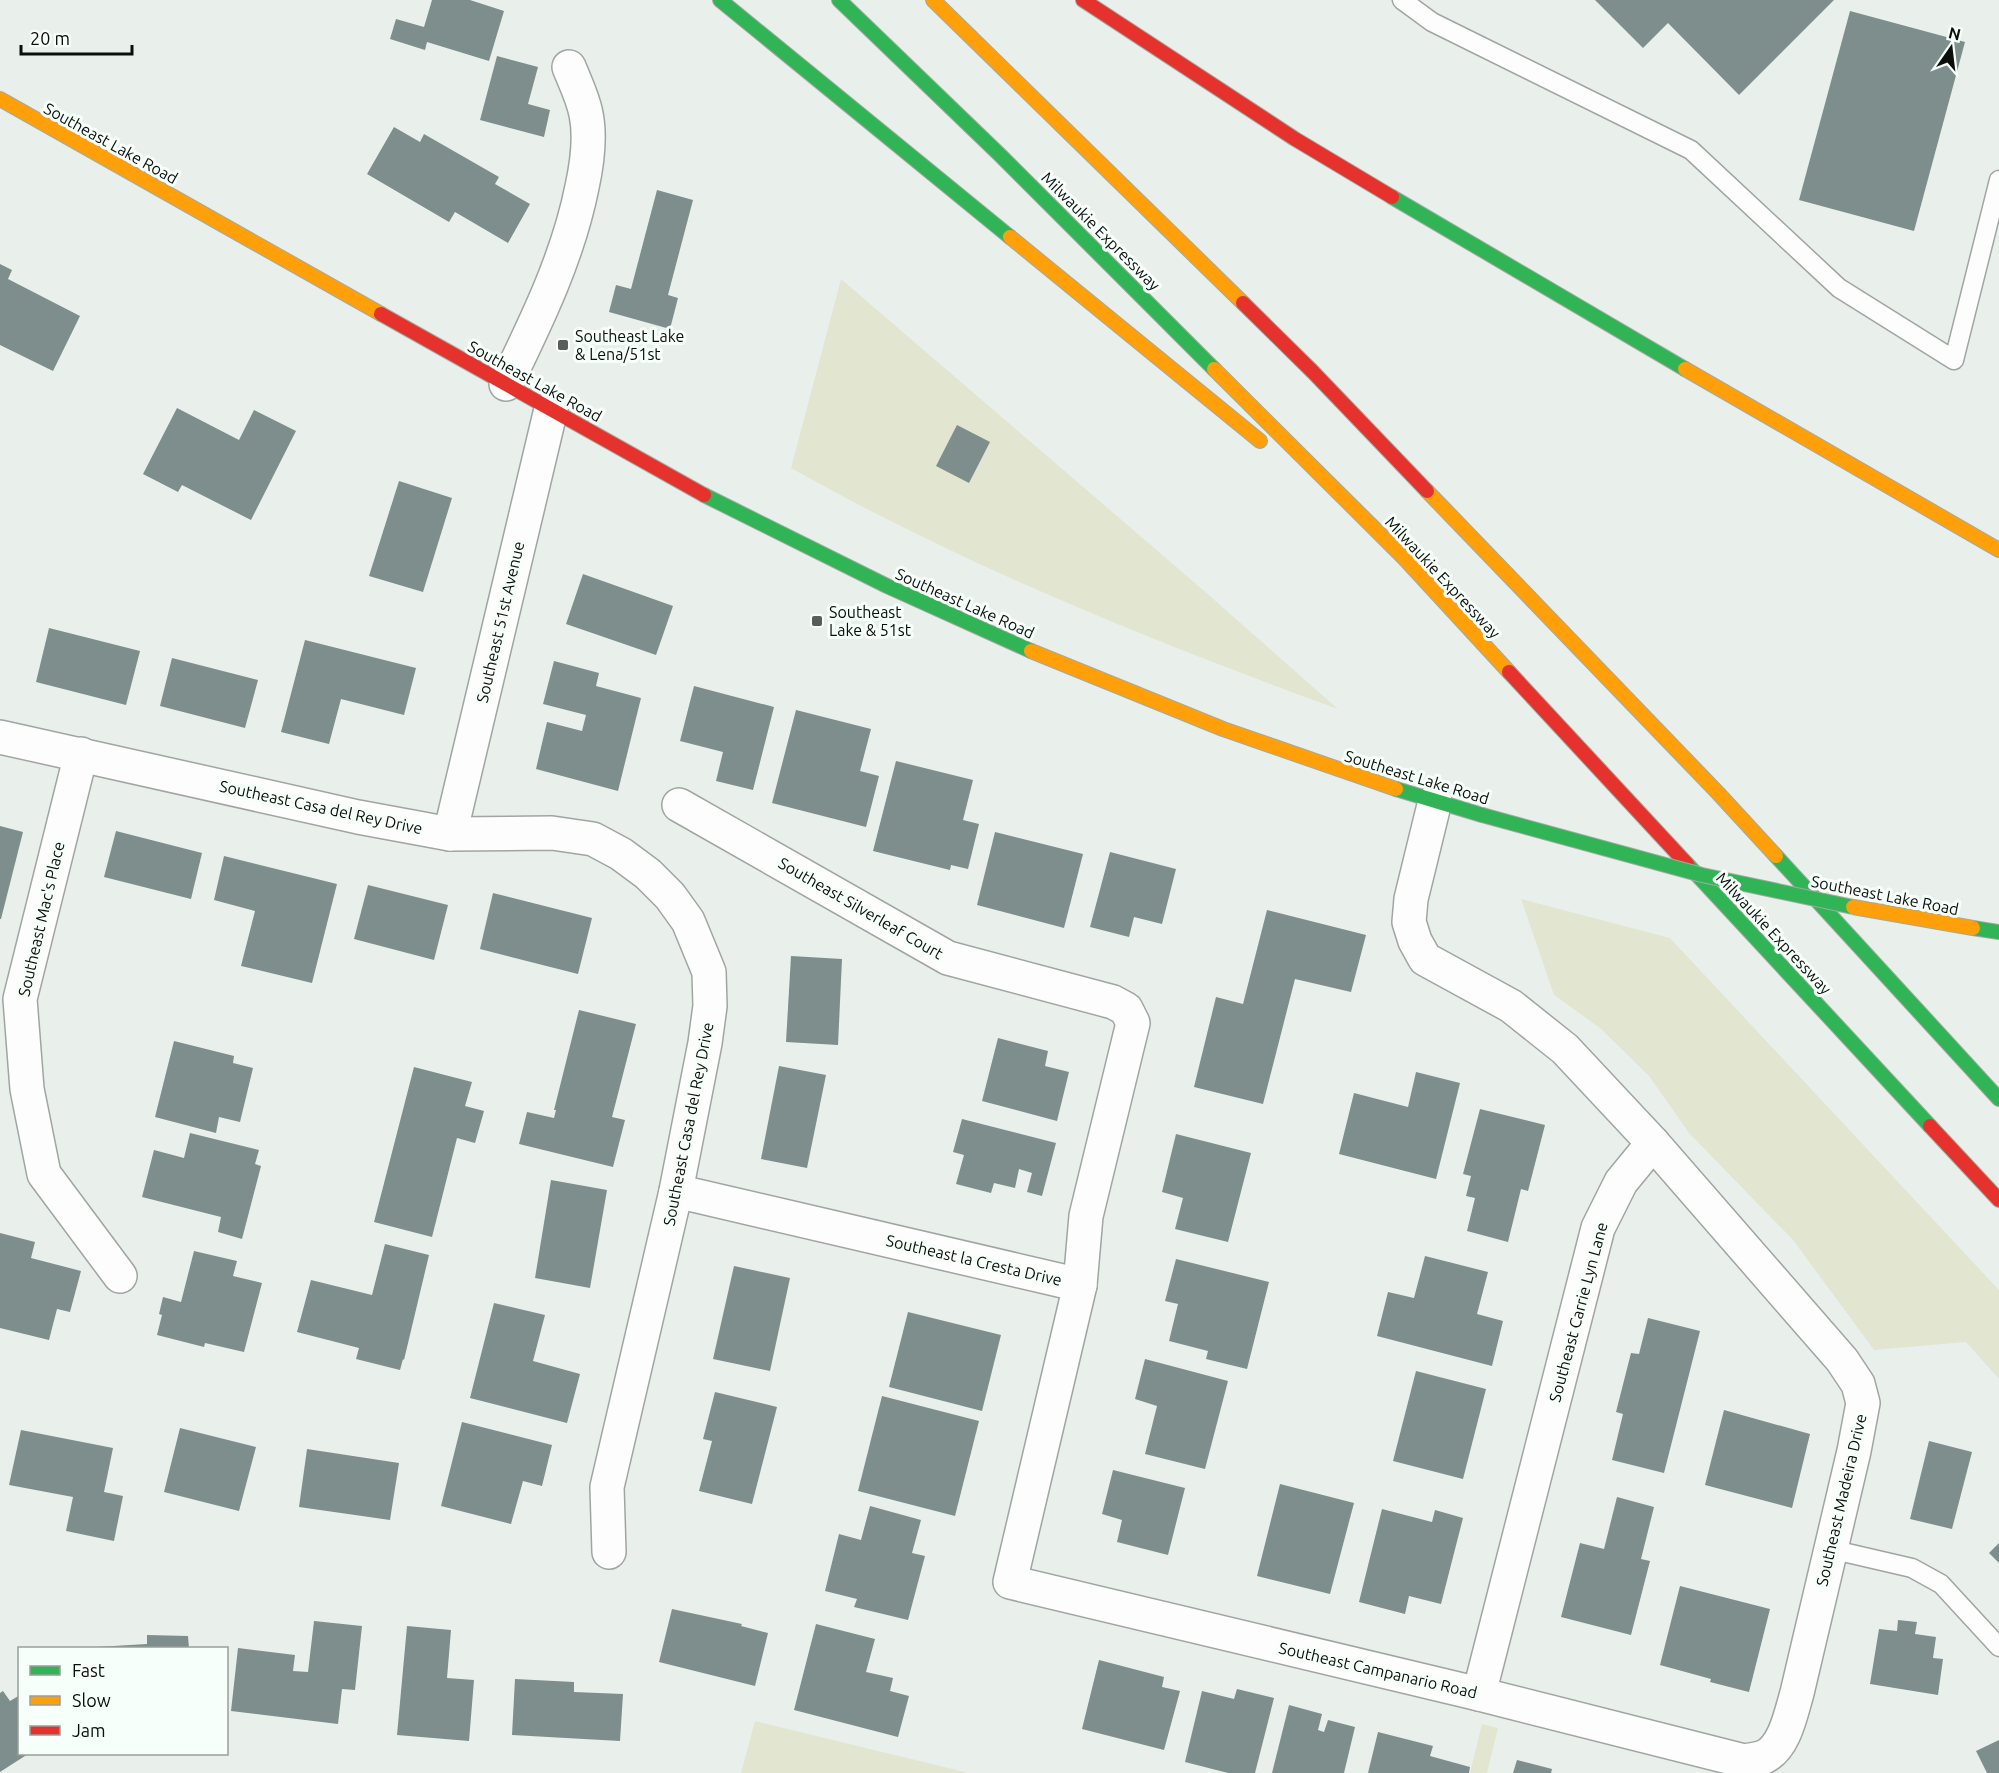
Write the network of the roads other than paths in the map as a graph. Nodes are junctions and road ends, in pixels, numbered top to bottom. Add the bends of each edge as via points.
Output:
1 (720, 0) edge
2 (839, 0) edge
3 (933, 0) edge
4 (1083, 0) edge
5 (1402, 0) edge
6 (569, 67) dead end
7 (0, 99) edge
8 (1999, 180) edge
9 (506, 384) junction
10 (551, 409) junction
11 (1274, 452) dead end
12 (1293, 467) dead end
13 (1999, 550) edge
14 (1404, 558) junction
15 (0, 737) edge
16 (81, 754) junction
17 (1435, 801) junction
18 (679, 805) dead end
19 (450, 834) junction
20 (1999, 932) edge
21 (1999, 1099) edge
22 (1653, 1143) junction
23 (676, 1191) junction
24 (1999, 1200) edge
25 (120, 1276) dead end
26 (1080, 1285) junction
27 (1830, 1549) junction
28 (609, 1552) dead end
29 (1010, 1582) joint
30 (1999, 1647) edge
31 (1479, 1694) junction
32 (1744, 1761) joint

1 - 11 main road
2 - 14 main road, Milwaukie Expressway
3 - 21 main road via 1314,372 1718,793
4 - 13 main road via 1294,139
5 - 8 lane via 1432,22 1691,150 1839,288 1954,360
6 - 9 street via 586,116 588,142 578,208 559,267
7 - 9 main road, Southeast Lake Road
9 - 10 main road, Southeast Lake Road
10 - 17 main road, Southeast Lake Road via 802,545 1023,647 1232,731
10 - 19 street, Southeast 51st Avenue
12 - 14 main road
14 - 24 main road, Milwaukie Expressway
15 - 16 street, Southeast Casa del Rey Drive
16 - 19 street, Southeast Casa del Rey Drive via 358,818
16 - 25 street, Southeast Mac's Place via 20,999 27,1089 44,1174
17 - 20 main road, Southeast Lake Road, bridge via 1702,875 1878,912
17 - 22 street via 1409,922 1425,959 1511,1006 1565,1049
18 - 26 street, Southeast Silverleaf Court via 948,958 1113,1002 1126,1010 1133,1023 1086,1216
19 - 23 street, Southeast Casa del Rey Drive via 552,833 593,839 648,874 688,921 709,972 710,1006
22 - 27 street, Southeast Madeira Drive via 1842,1360 1858,1384 1863,1403
22 - 31 street, Southeast Carrie Lyn Lane via 1620,1182 1598,1228
23 - 26 street, Southeast la Cresta Drive
23 - 28 street, Southeast Casa del Rey Drive via 607,1487
26 - 29 street, Southeast la Cresta Drive
27 - 30 lane via 1912,1568 1941,1584
27 - 32 street, Southeast Madeira Drive via 1786,1727 1776,1746 1764,1757
29 - 31 street, Southeast Campanario Road
31 - 32 street, Southeast Campanario Road

